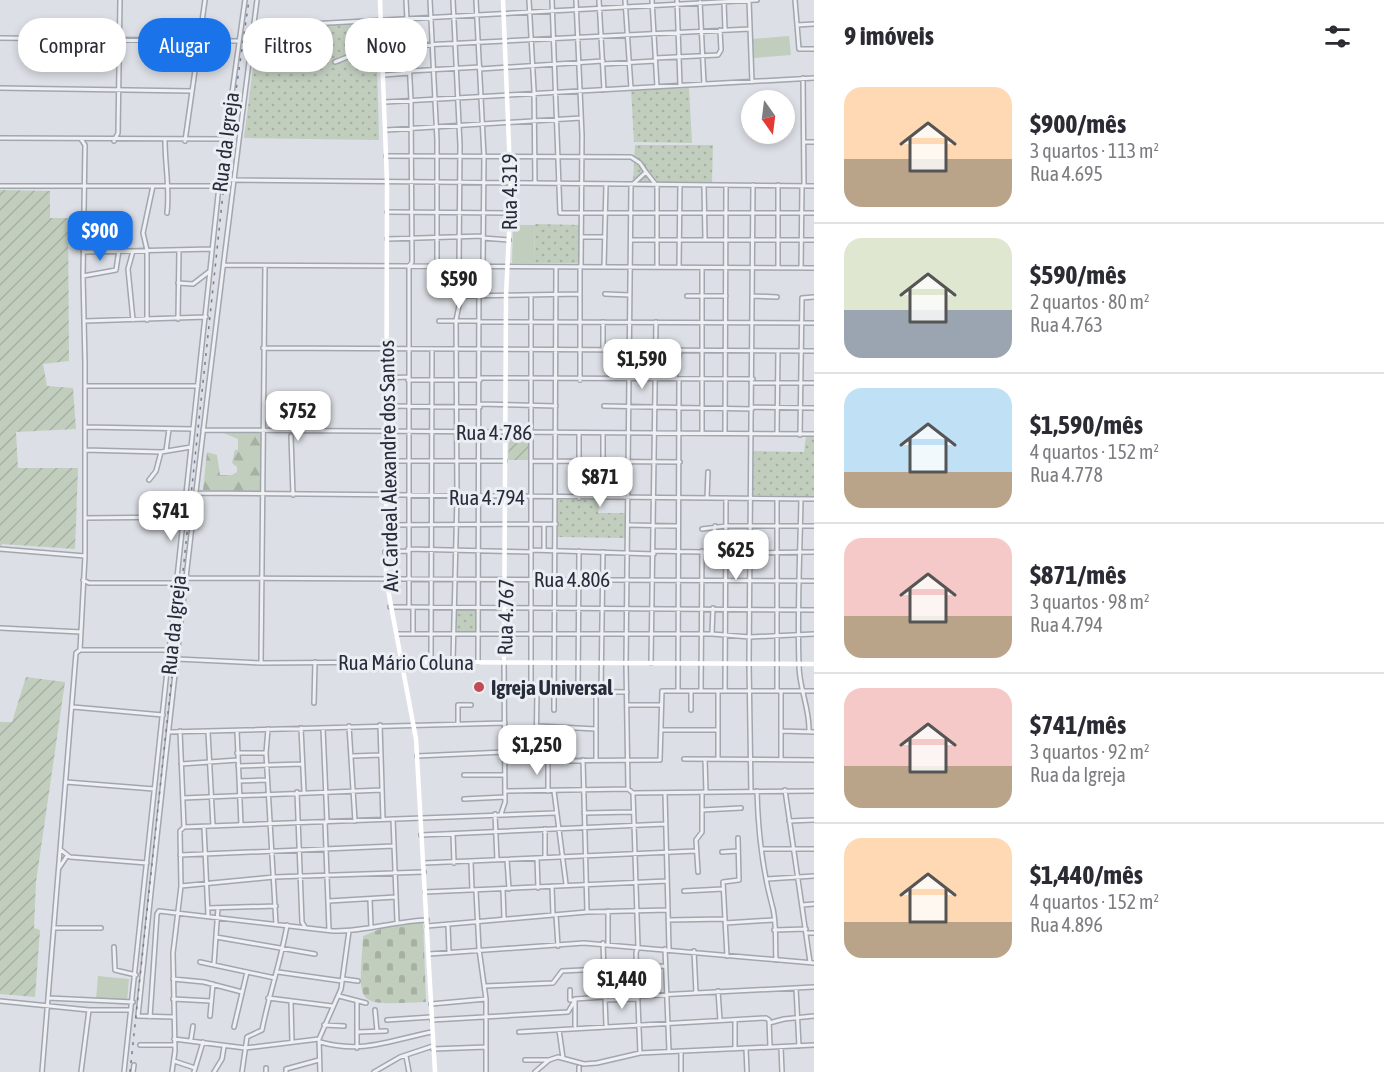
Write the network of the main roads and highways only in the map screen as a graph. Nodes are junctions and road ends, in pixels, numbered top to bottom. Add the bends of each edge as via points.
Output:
1 (380, 0) edge
2 (503, 0) edge
3 (505, 458) joint
4 (400, 662) junction
5 (504, 662) junction
6 (814, 664) edge
7 (435, 1072) edge

1 - 4 main road, Av. Cardeal Alexandre dos Santos via 387,156 385,552
2 - 3 main road, Rua 4.319 via 510,157
3 - 5 main road, Rua 4.767
4 - 5 main road, Rua Mário Coluna
4 - 7 main road, Av. Cardeal Alexandre dos Santos via 417,756
5 - 6 main road, Rua Mário Coluna

